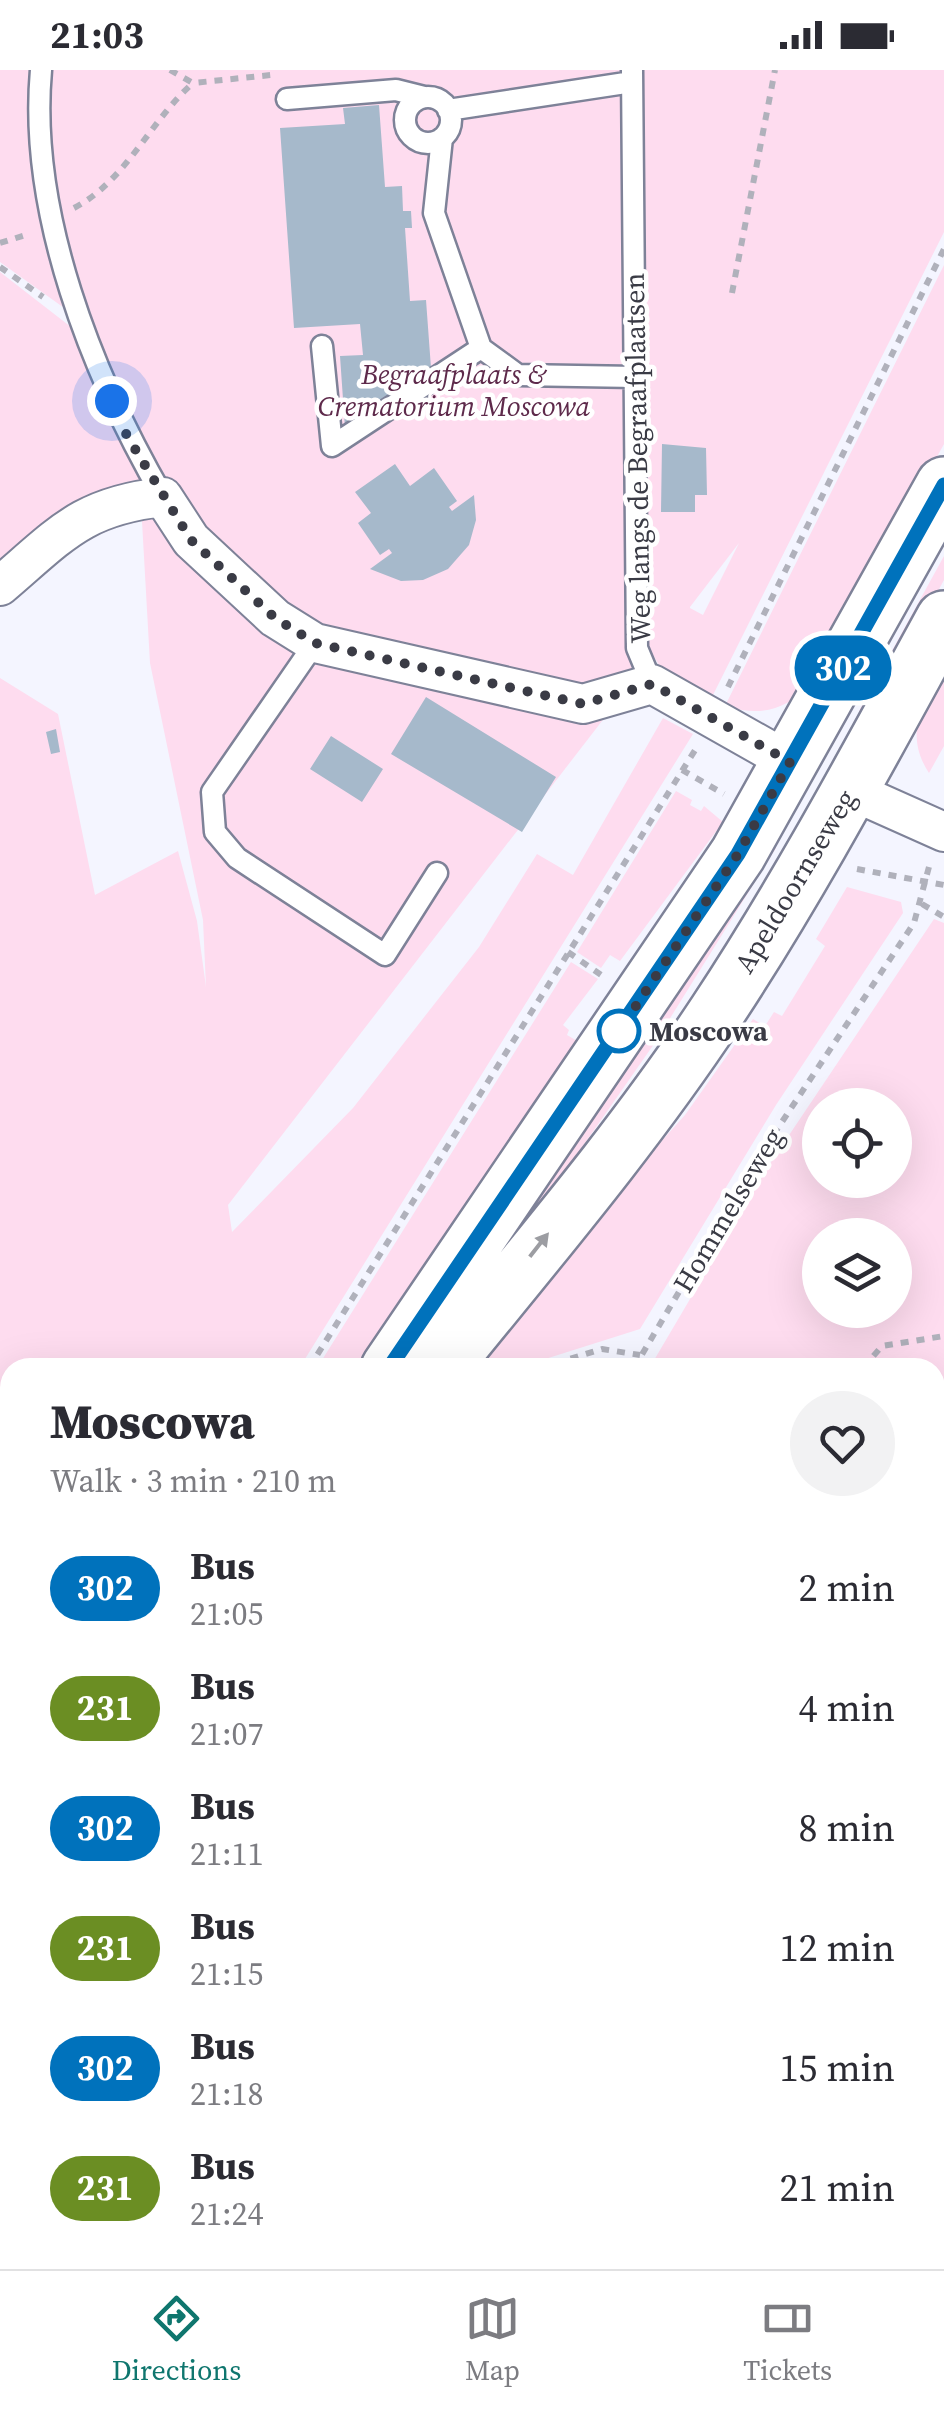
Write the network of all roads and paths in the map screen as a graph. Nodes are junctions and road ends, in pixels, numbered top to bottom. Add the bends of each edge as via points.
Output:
1 (41, 70) edge
2 (170, 70) edge
3 (775, 70) edge
4 (278, 74) dead end
5 (632, 76) edge
6 (192, 83) junction
7 (424, 97) junction
8 (287, 98) dead end
9 (448, 110) junction
10 (442, 138) junction
11 (54, 219) junction
12 (944, 249) edge
13 (732, 293) dead end
14 (322, 346) dead end
15 (481, 348) junction
16 (636, 377) junction
17 (944, 486) edge
18 (163, 496) junction
19 (0, 586) edge
20 (944, 618) edge
21 (315, 643) junction
22 (652, 684) junction
23 (711, 720) junction
24 (790, 762) junction
25 (673, 783) dead end
26 (850, 790) junction
27 (944, 832) edge
28 (437, 872) dead end
29 (922, 883) dead end
30 (944, 885) edge
31 (944, 917) edge
32 (944, 1336) edge
33 (640, 1356) joint
34 (315, 1358) edge
35 (397, 1358) edge
36 (450, 1358) edge
37 (573, 1358) edge
38 (872, 1358) edge

1 - 11 lane via 38,139
2 - 6 path
3 - 13 path
4 - 6 path
5 - 9 lane
5 - 16 lane, Weg langs de Begraafplaatsen
6 - 11 path via 112,181
7 - 8 lane via 396,90
7 - 9 lane
7 - 10 lane via 407,110 408,132 427,142
9 - 10 lane via 450,126
10 - 15 lane via 434,214
11 - 18 lane via 80,325 127,436
12 - 23 path
14 - 15 lane via 332,446
15 - 16 lane via 518,375
16 - 22 lane, Weg langs de Begraafplaatsen via 637,648
17 - 24 main road
18 - 19 street via 88,515
18 - 21 street via 191,540 275,618
20 - 26 main road, Apeldoornseweg
21 - 22 street via 583,704
21 - 28 lane via 212,792 215,832 238,858 385,955
22 - 23 street, Weg langs de Begraafplaatsen
23 - 24 street, Weg langs de Begraafplaatsen
24 - 26 main road
24 - 35 main road via 738,854
25 - 34 path
26 - 27 street
36 -> 26 main road, Apeldoornseweg via 672,1075
29 - 30 path
31 - 33 path, Hommelseweg via 922,904
32 - 38 path via 882,1346
33 - 37 path via 602,1349

